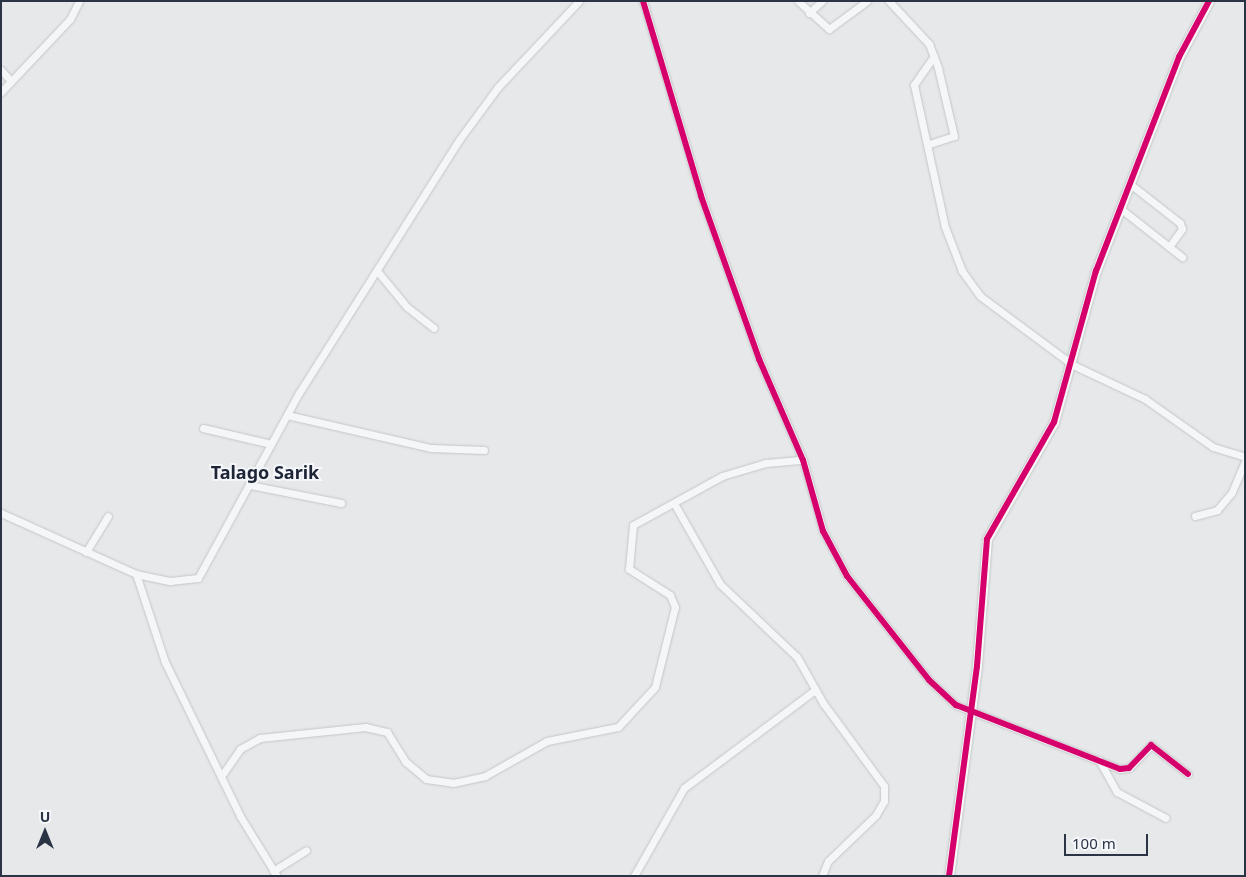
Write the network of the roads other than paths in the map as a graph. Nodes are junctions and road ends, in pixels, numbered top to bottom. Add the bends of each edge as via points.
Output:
1 (79, 1) edge
2 (579, 1) edge
3 (643, 1) edge
4 (798, 1) edge
5 (822, 1) edge
6 (867, 1) edge
7 (889, 1) edge
8 (1209, 1) edge
9 (809, 13) junction
10 (934, 56) junction
11 (1, 70) edge
12 (10, 80) junction
13 (1, 92) edge
14 (927, 145) junction
15 (1130, 184) junction
16 (1121, 209) junction
17 (1169, 247) junction
18 (1182, 257) dead end
19 (378, 272) junction
20 (434, 328) dead end
21 (1072, 365) junction
22 (287, 415) junction
23 (203, 428) dead end
24 (271, 444) junction
25 (484, 450) dead end
26 (1245, 457) edge
27 (803, 460) junction
28 (1245, 461) edge
29 (250, 485) junction
30 (341, 503) dead end
31 (675, 505) junction
32 (1, 513) edge
33 (108, 516) dead end
34 (1195, 516) dead end
35 (86, 552) junction
36 (136, 574) junction
37 (815, 690) junction
38 (970, 711) junction
39 (1098, 760) junction
40 (1188, 774) dead end
41 (222, 775) junction
42 (1166, 818) dead end
43 (306, 850) dead end
44 (275, 873) edge
45 (634, 876) edge
46 (822, 876) edge
47 (949, 876) edge

1 - 12 street via 70,18
2 - 19 street via 498,87 464,132
3 - 27 street via 702,196 759,359
4 - 9 street
5 - 9 street
6 - 9 street via 831,29
7 - 10 street via 929,44
8 - 15 street via 1179,57
10 - 14 street via 914,85
10 - 14 street via 954,132 952,138
11 - 12 street
12 - 13 street
14 - 21 street via 944,227 962,271 1000,314
15 - 16 street
15 - 17 street via 1180,223 1182,229
16 - 17 street
16 - 21 street via 1096,271
17 - 18 street
19 - 20 street via 407,307
19 - 22 street
21 - 26 street via 1145,399 1213,447
21 - 38 street via 1045,444 987,539
22 - 24 street
22 - 25 street via 431,448
23 - 24 street
24 - 29 street
27 - 31 street via 766,463 722,476
27 - 38 street via 823,531 847,576 929,680 956,705
28 - 34 street via 1232,492 1217,510
29 - 30 street
29 - 36 street via 198,578 170,581
31 - 37 street via 726,592 793,652
31 - 41 street via 639,518 631,530 632,575 670,595 674,607 655,687 618,727 547,741 485,776 453,783 426,779 406,762 386,732 365,727 260,738 240,749
32 - 35 street
33 - 35 street
35 - 36 street
36 - 41 street via 157,643
37 - 45 street via 684,788
37 - 46 street via 886,791 876,815 828,861
38 - 39 street
38 - 47 street
39 - 40 street via 1126,769 1151,745
39 - 42 street via 1117,792
41 - 44 street
43 - 44 street

